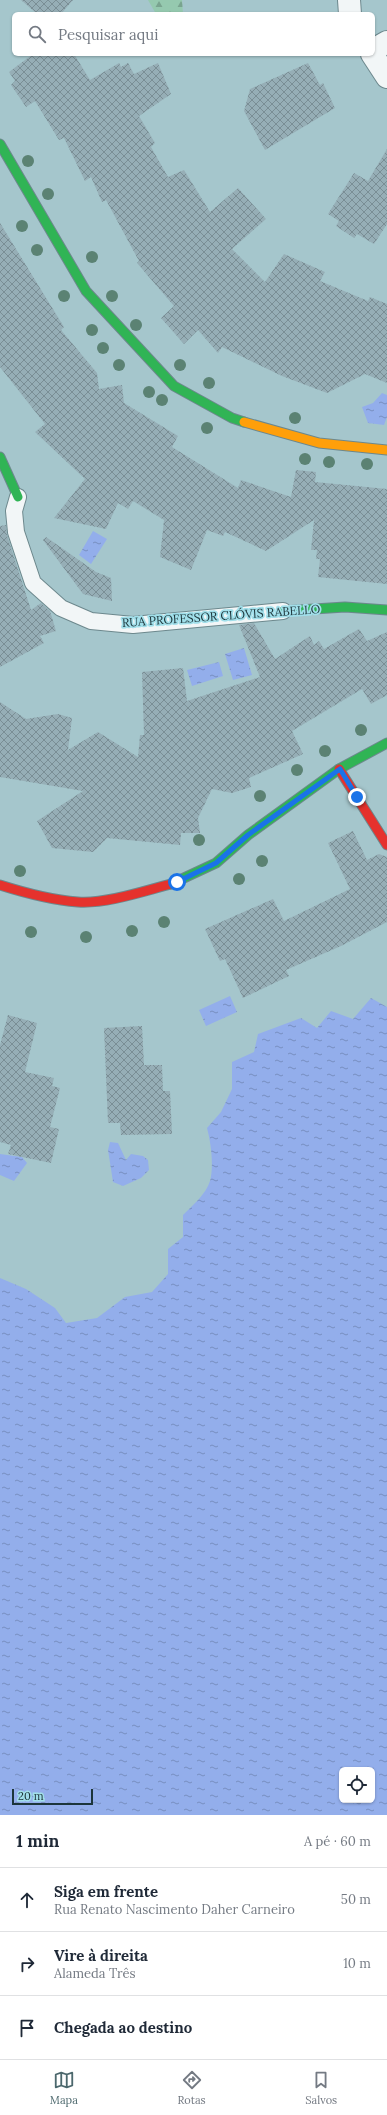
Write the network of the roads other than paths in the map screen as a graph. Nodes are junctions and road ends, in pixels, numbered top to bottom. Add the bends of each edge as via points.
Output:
1 (349, 0) edge
2 (350, 12) edge
3 (387, 42) edge
4 (375, 49) edge
5 (373, 56) edge
6 (387, 77) edge
7 (0, 144) edge
8 (387, 450) edge
9 (0, 457) edge
10 (18, 497) joint
11 (387, 610) edge
12 (283, 611) joint
13 (387, 744) edge
14 (340, 769) junction
15 (387, 845) edge
16 (0, 884) edge

1 - 2 street
3 - 4 street
5 - 6 street
7 - 8 street via 86,291 174,386 232,418 319,443
9 - 10 street, RUA PROFESSOR CLÓVIS RABELLO
10 - 12 lane, RUA PROFESSOR CLÓVIS RABELLO via 14,511 16,532 33,583 61,608 90,621 133,625
11 - 12 street, RUA PROFESSOR CLÓVIS RABELLO via 345,606
13 - 14 street
14 - 15 street
14 - 16 street via 248,835 216,863 177,882 124,898 79,902 22,892

